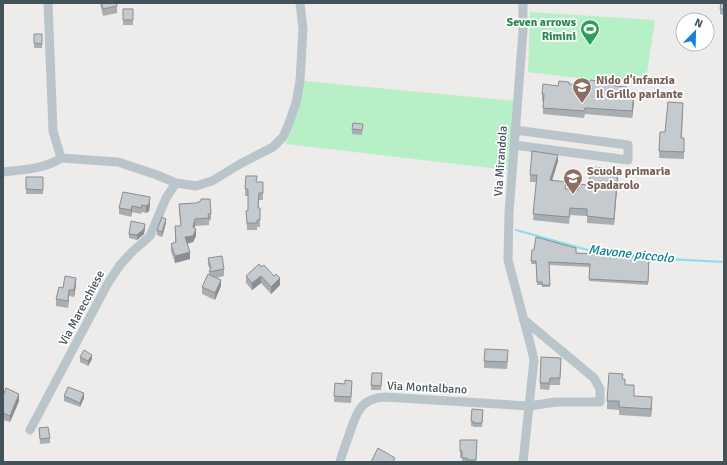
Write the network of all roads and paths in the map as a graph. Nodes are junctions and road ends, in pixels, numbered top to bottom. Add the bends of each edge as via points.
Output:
1 (48, 3) edge
2 (300, 3) edge
3 (523, 3) edge
4 (515, 130) junction
5 (514, 145) junction
6 (61, 158) junction
7 (3, 172) edge
8 (176, 183) junction
9 (523, 319) junction
10 (529, 406) junction
11 (30, 430) dead end
12 (340, 462) edge
13 (523, 462) edge

1 - 6 street via 53,131
2 - 8 street via 303,29 300,81 296,103 283,137 273,147 212,181 196,186
3 - 4 street, Via Mirandola
4 - 5 street, Via Mirandola
4 - 5 street via 628,144 628,160
5 - 9 street, Via Mirandola via 508,260
6 - 7 street via 30,169
6 - 8 street via 118,162
8 - 11 street, Via Marecchiese via 166,198 150,236 120,265 108,283
9 - 10 street, Via Mirandola via 534,360
9 - 10 street via 594,378 600,389 600,402 556,402
10 - 12 street, Via Montalbano via 375,398 364,403 357,412
10 - 13 street, Via Mirandola

